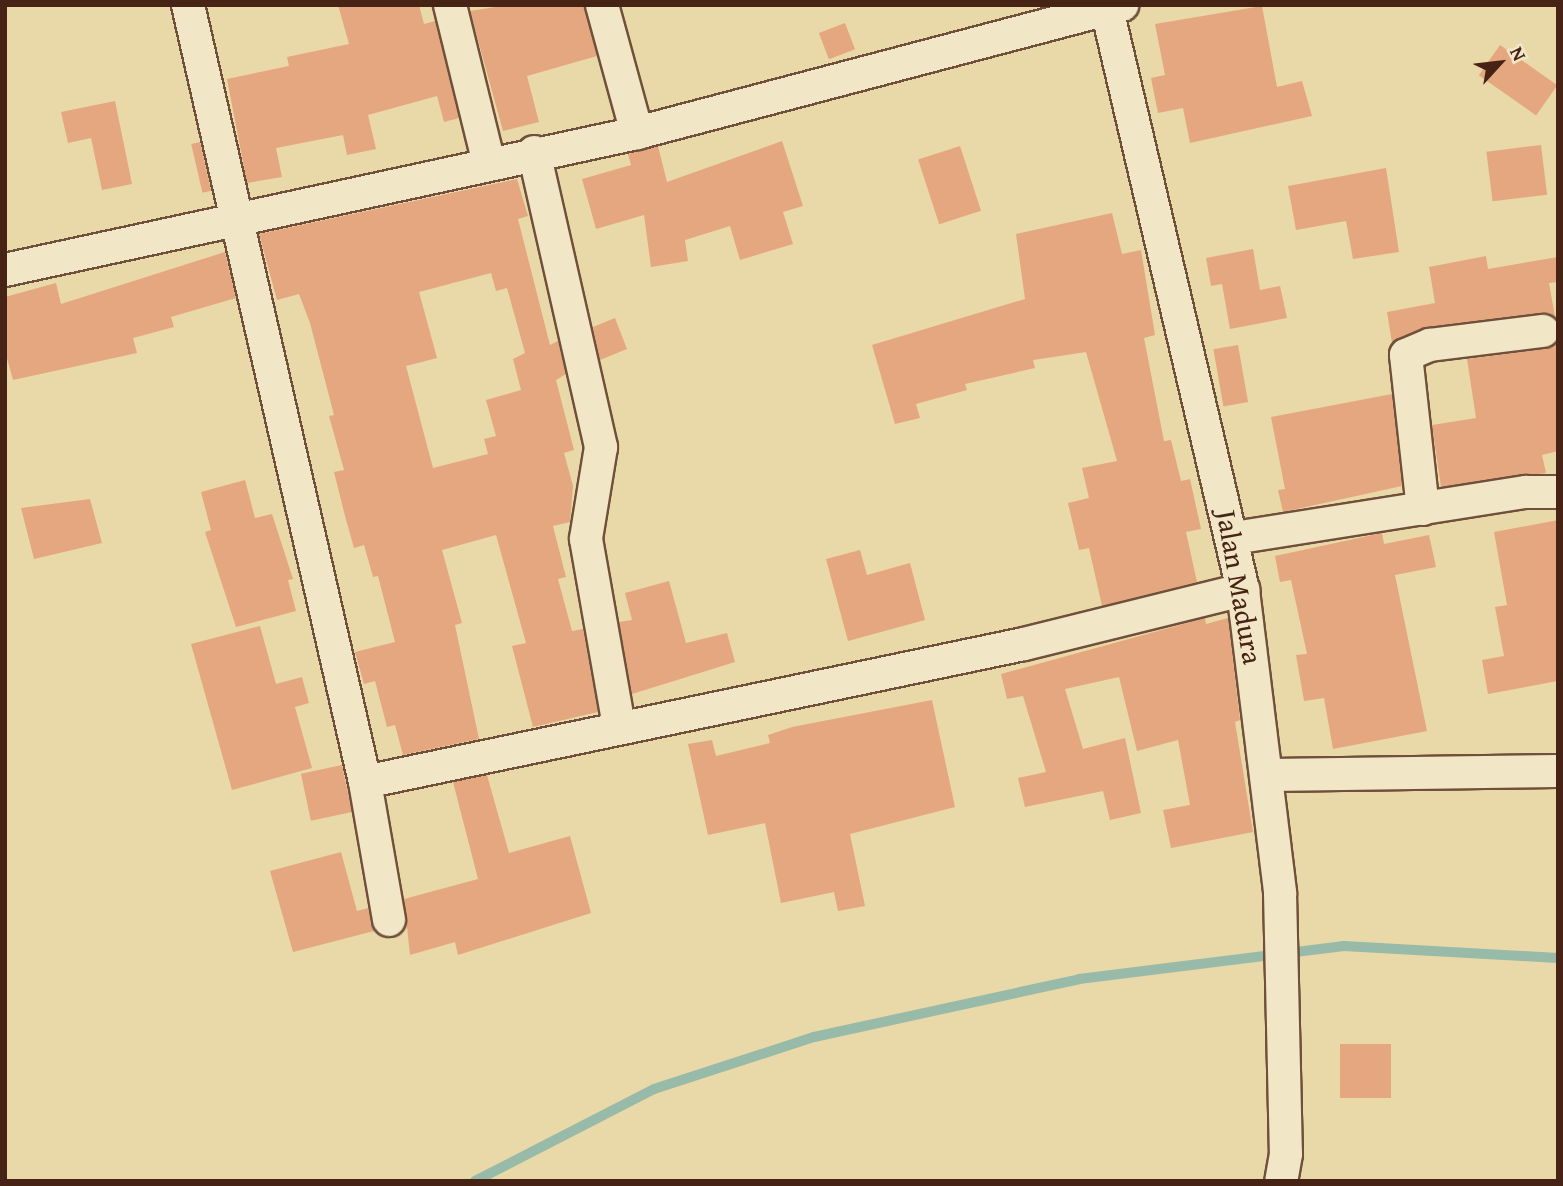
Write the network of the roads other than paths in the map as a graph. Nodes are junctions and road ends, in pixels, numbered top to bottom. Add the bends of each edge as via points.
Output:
1 (188, 5) edge
2 (450, 5) edge
3 (602, 5) edge
4 (1112, 7) edge
5 (638, 133) junction
6 (534, 152) junction
7 (489, 163) junction
8 (240, 215) junction
9 (5, 270) edge
10 (1543, 331) dead end
11 (1558, 492) edge
12 (1423, 509) junction
13 (1234, 538) junction
14 (1243, 590) junction
15 (619, 727) junction
16 (1558, 771) edge
17 (1269, 775) junction
18 (365, 782) junction
19 (388, 920) dead end
20 (1281, 1181) edge

1 - 8 street
2 - 7 street
3 - 5 street
4 - 5 street
4 - 13 street, Jalan Madura
5 - 6 street
6 - 7 street
6 - 15 street via 601,447 586,539
7 - 8 street
8 - 9 street
8 - 18 street
10 - 12 street via 1430,345 1406,355
11 - 12 street
12 - 13 street
13 - 14 street, Jalan Madura
14 - 15 street via 1024,644
14 - 17 street, Jalan Madura
15 - 18 street
16 - 17 street
17 - 20 street, Jalan Madura via 1285,1020
18 - 19 street

